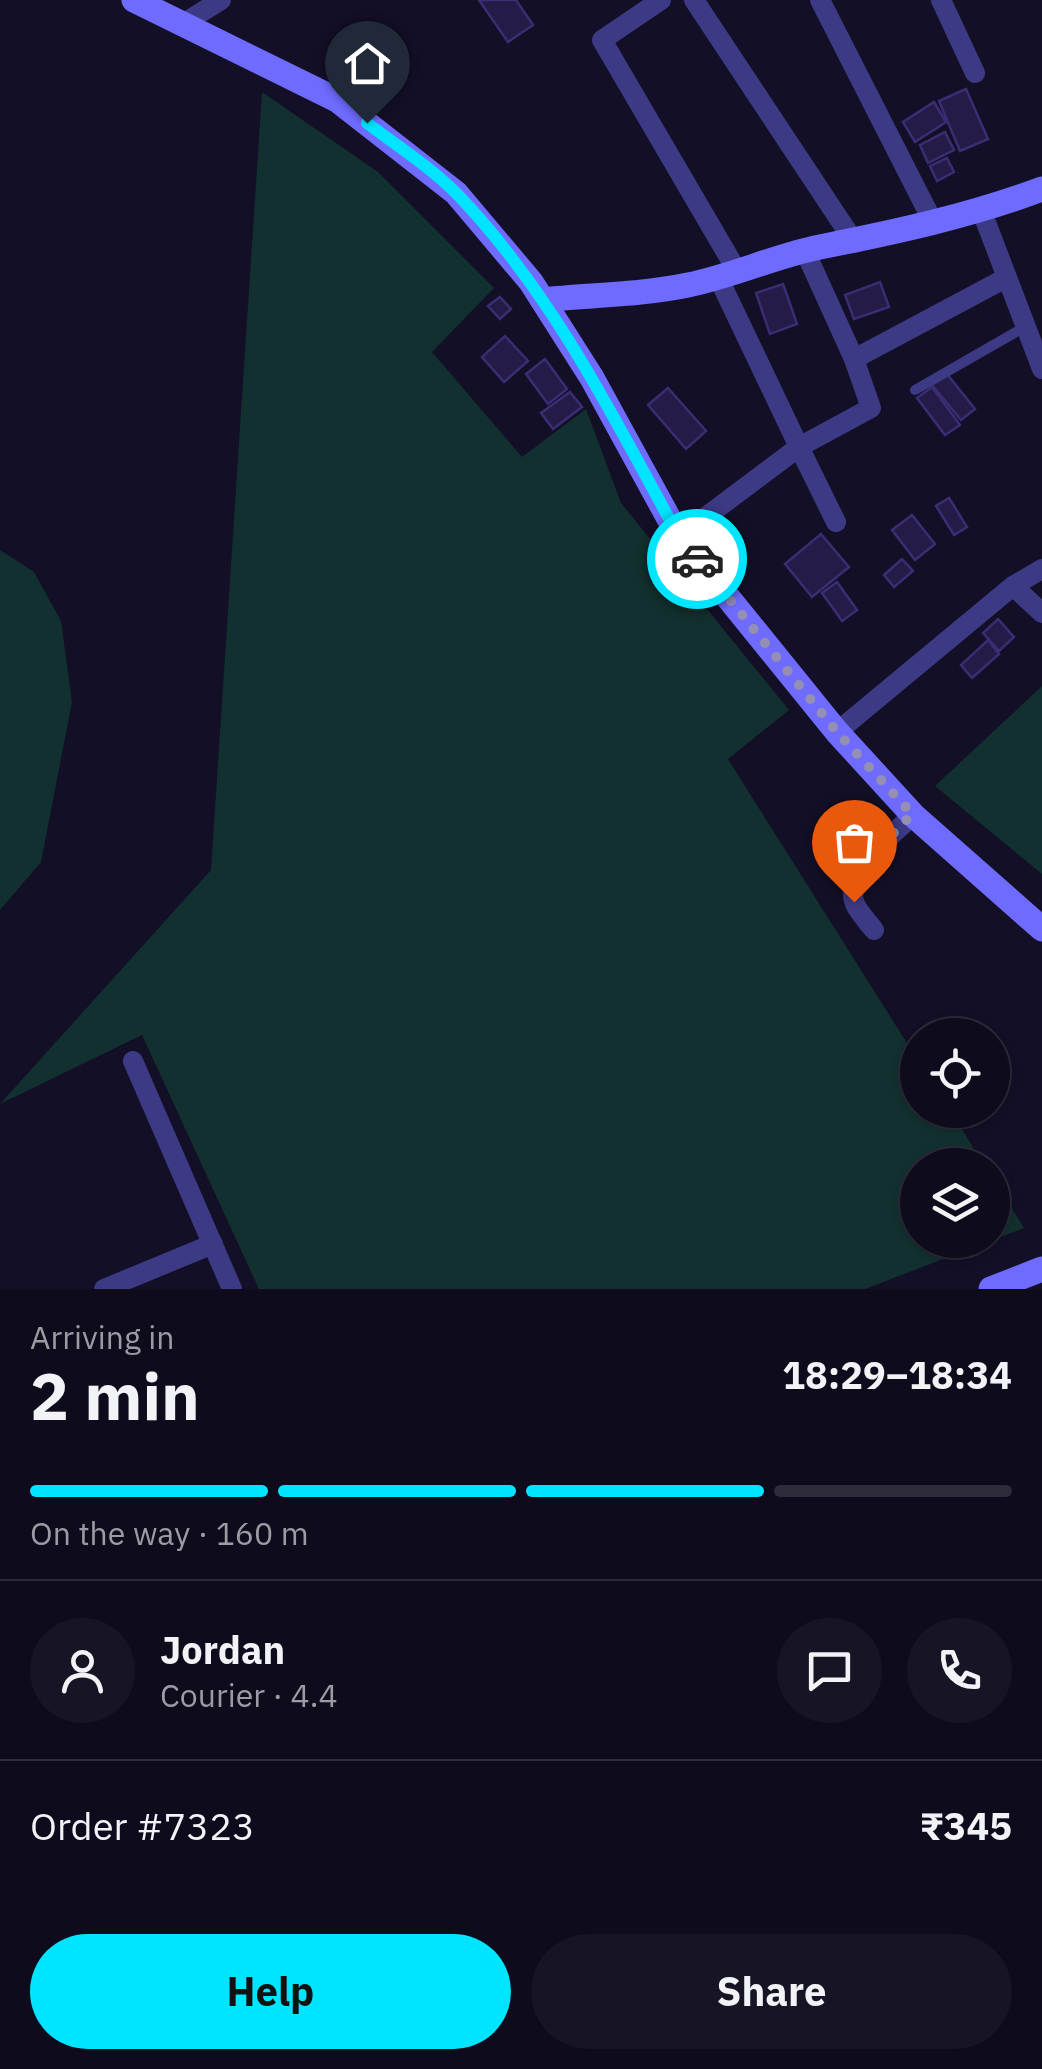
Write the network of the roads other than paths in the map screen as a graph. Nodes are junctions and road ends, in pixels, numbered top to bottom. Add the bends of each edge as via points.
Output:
1 (134, 0) edge
2 (221, 0) edge
3 (662, 0) edge
4 (694, 0) edge
5 (820, 0) edge
6 (940, 0) edge
7 (181, 25) junction
8 (974, 73) dead end
9 (1042, 189) edge
10 (982, 212) junction
11 (932, 220) junction
12 (856, 243) junction
13 (806, 252) junction
14 (727, 274) junction
15 (1004, 279) junction
16 (543, 300) junction
17 (1023, 328) junction
18 (854, 359) junction
19 (1042, 369) edge
20 (916, 390) dead end
21 (799, 447) junction
22 (836, 522) dead end
23 (679, 537) junction
24 (1042, 568) edge
25 (1013, 586) junction
26 (1042, 613) edge
27 (837, 732) junction
28 (912, 814) junction
29 (1042, 929) edge
30 (874, 930) dead end
31 (133, 1062) dead end
32 (213, 1244) junction
33 (1042, 1270) edge
34 (1000, 1287) edge
35 (104, 1289) edge
36 (232, 1289) edge

1 - 7 main road
2 - 7 street
3 - 14 street via 602,40
4 - 12 street
5 - 11 street
6 - 8 street
7 - 16 main road via 338,100 456,193
9 - 10 main road
10 - 11 main road
10 - 15 street
11 - 12 main road
12 - 13 main road
13 - 14 main road
13 - 18 street
14 - 16 main road via 686,286
14 - 21 street
15 - 17 street
15 - 18 street
16 - 23 main road
17 - 19 street
17 - 20 lane
18 - 21 street via 871,408
21 - 22 street
21 - 23 street
23 - 27 main road
24 - 25 street
25 - 26 street
25 - 27 street
27 - 28 main road
28 - 29 main road
28 - 30 street via 854,884 854,902
31 - 32 street
32 - 35 street
32 - 36 street
33 - 34 main road

